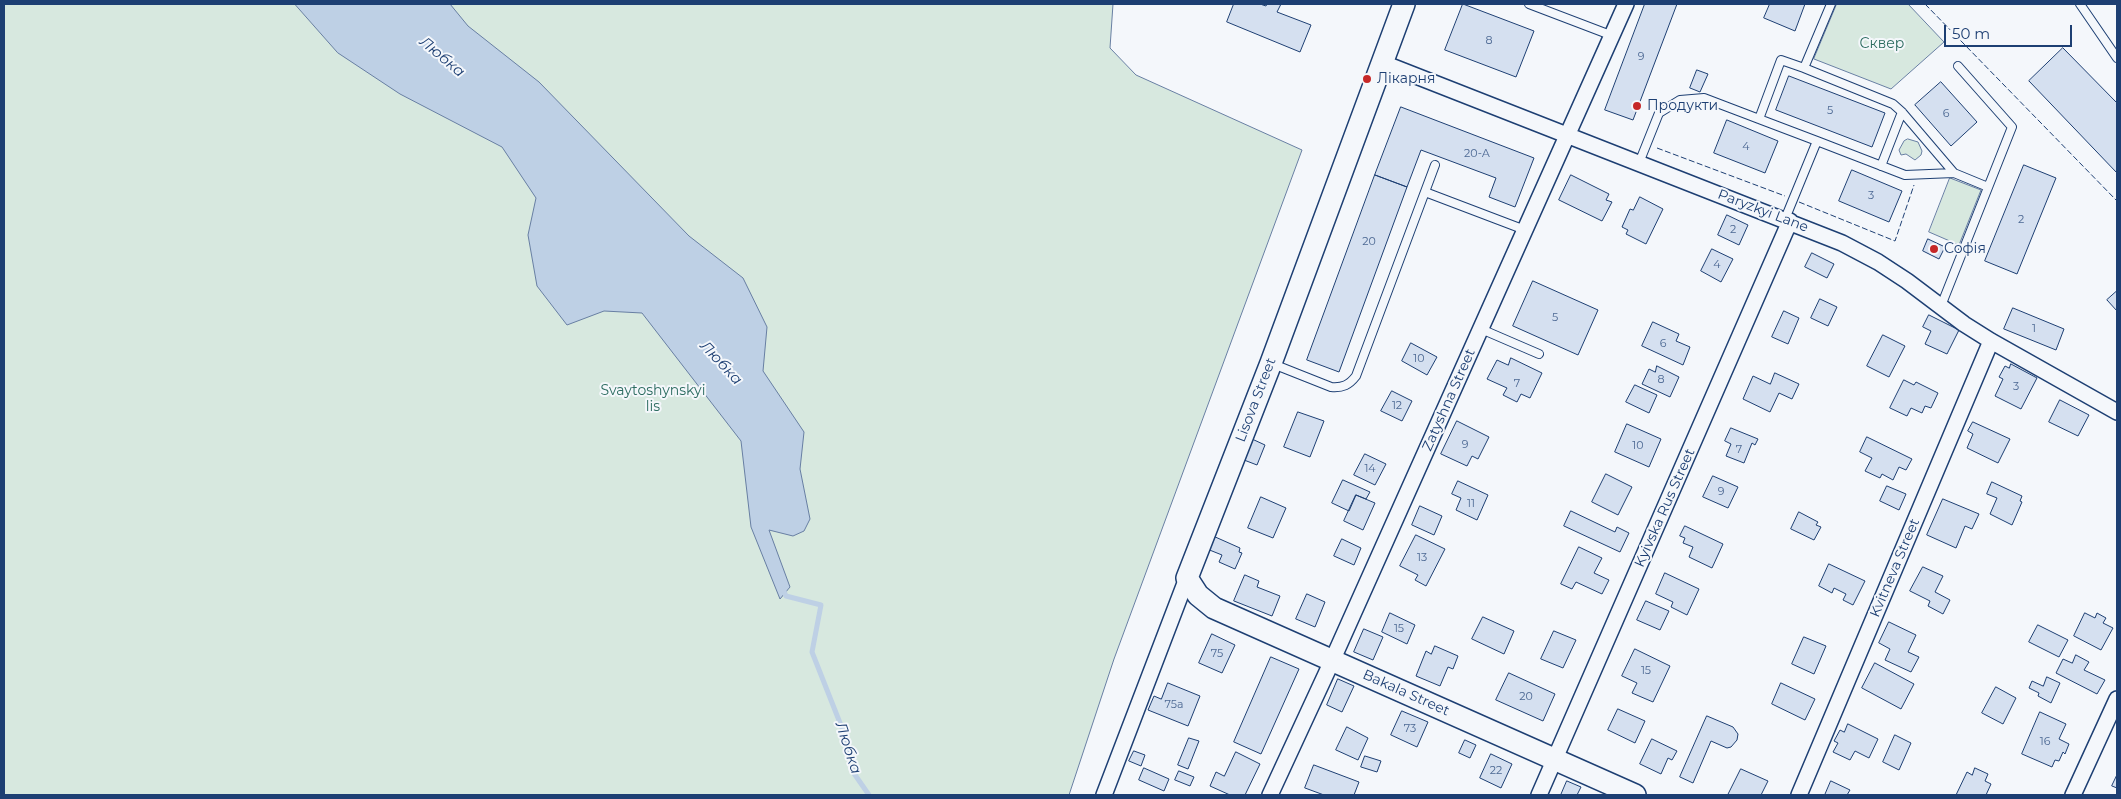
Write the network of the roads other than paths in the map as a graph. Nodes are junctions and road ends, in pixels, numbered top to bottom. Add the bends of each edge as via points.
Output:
1 (1404, 4) edge
2 (1529, 4) edge
3 (1626, 4) edge
4 (1832, 4) edge
5 (2080, 4) edge
6 (1613, 36) junction
7 (2117, 58) edge
8 (1383, 63) junction
9 (1958, 66) dead end
10 (1804, 68) junction
11 (1902, 112) junction
12 (1759, 119) junction
13 (1567, 136) junction
14 (1817, 141) junction
15 (1639, 163) junction
16 (1435, 165) dead end
17 (1881, 166) junction
18 (1954, 172) junction
19 (1988, 186) junction
20 (1425, 192) junction
21 (1788, 220) junction
22 (1525, 230) junction
23 (1941, 306) junction
24 (1481, 329) junction
25 (1991, 341) junction
26 (1539, 354) dead end
27 (1271, 363) junction
28 (2117, 412) edge
29 (1187, 578) junction
30 (1332, 661) junction
31 (2117, 699) edge
32 (1555, 759) junction
33 (1104, 795) edge
34 (1270, 795) edge
35 (1539, 795) edge
36 (1635, 795) edge
37 (1799, 795) edge
38 (2073, 795) edge

1 - 8 street, Lisova Street
2 - 6 lane
3 - 6 street, Zatyshna Street
4 - 10 lane
5 - 7 lane
6 - 13 street, Zatyshna Street
8 - 13 street, Paryzkyi Lane
8 - 27 street, Lisova Street
9 - 19 lane via 2012,127
10 - 11 lane via 1882,99
10 - 12 lane via 1781,60
11 - 17 lane
11 - 18 lane
12 - 14 lane
12 - 15 lane via 1704,98 1680,100 1659,113
13 - 15 street, Paryzkyi Lane
13 - 22 street, Zatyshna Street
14 - 17 lane
14 - 21 lane
15 - 21 street, Paryzkyi Lane
16 - 20 lane
17 - 18 lane via 1905,175
18 - 19 lane
19 - 23 lane
20 - 22 lane
20 - 27 lane via 1356,376 1349,384 1331,387
21 - 23 street, Paryzkyi Lane via 1878,262
21 - 32 street, Kyivska Rus Street
22 - 24 street, Zatyshna Street
23 - 25 street, Paryzkyi Lane
24 - 26 lane
24 - 30 street, Zatyshna Street
25 - 28 street, Paryzkyi Lane
25 - 37 street, Kvitneva Street
27 - 29 street, Lisova Street
29 - 30 street, Bakala Street via 1198,595 1214,608
29 - 33 street, Lisova Street
30 - 32 street, Bakala Street
30 - 34 street, Zatyshna Street
31 - 38 street
32 - 35 street, Kyivska Rus Street
32 - 36 street, Bakala Street

